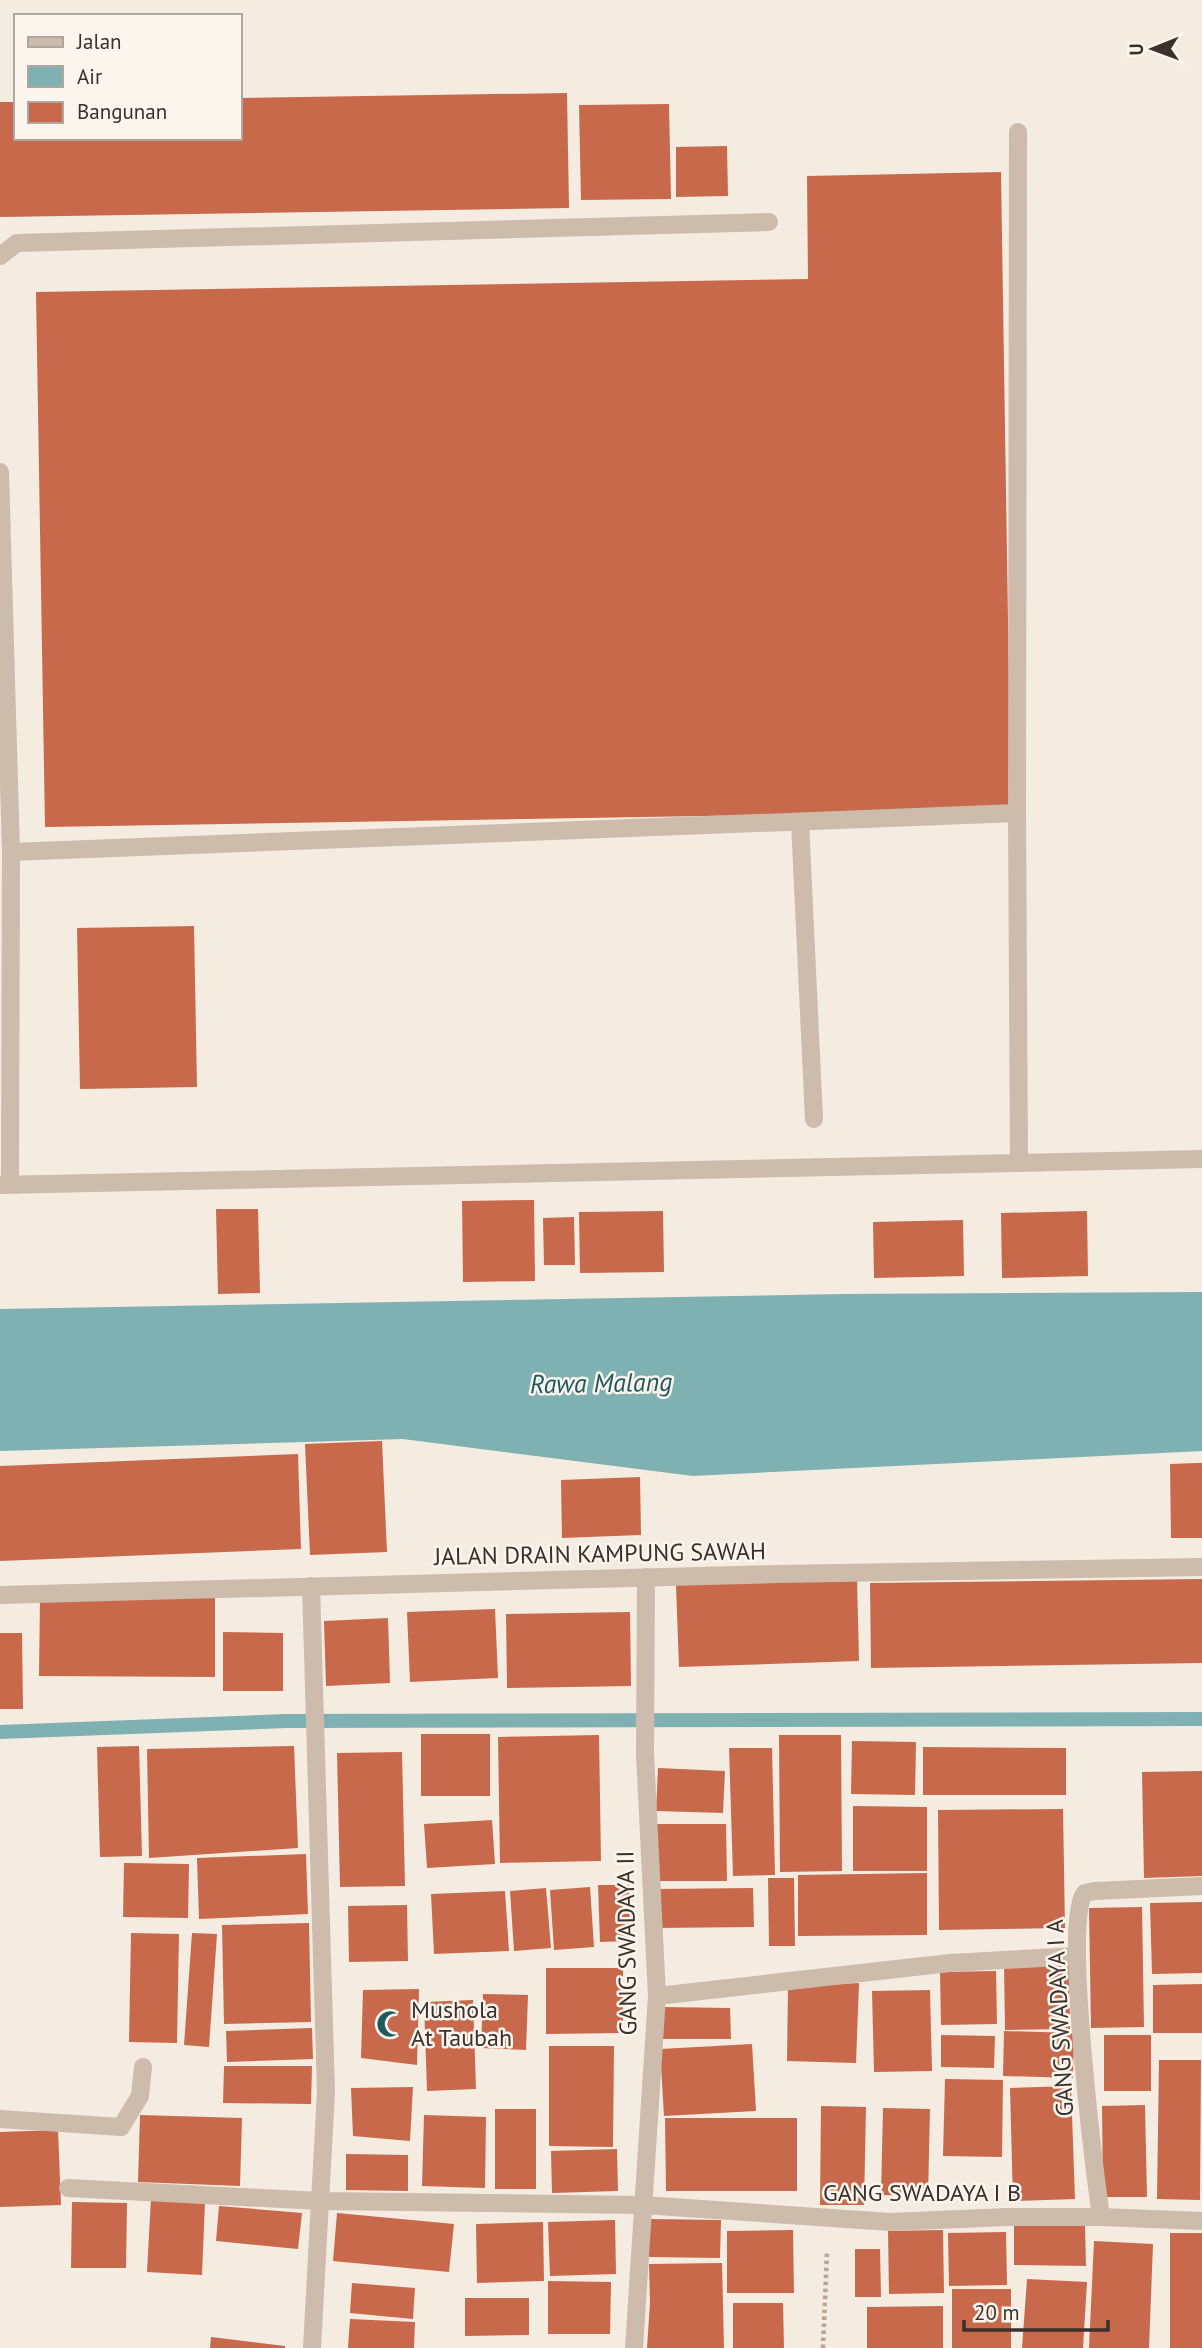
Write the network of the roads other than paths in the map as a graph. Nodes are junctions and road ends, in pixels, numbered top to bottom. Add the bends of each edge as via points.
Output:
1 (1018, 132) dead end
2 (769, 222) dead end
3 (0, 256) edge
4 (0, 472) edge
5 (1017, 813) junction
6 (800, 822) junction
7 (11, 852) junction
8 (814, 1119) dead end
9 (1202, 1159) edge
10 (1019, 1163) junction
11 (5, 1184) edge
12 (1202, 1567) edge
13 (646, 1577) junction
14 (311, 1586) junction
15 (0, 1595) edge
16 (1202, 1886) edge
17 (1077, 1956) junction
18 (657, 1996) junction
19 (143, 2067) dead end
20 (0, 2119) edge
21 (68, 2188) dead end
22 (320, 2201) junction
23 (643, 2205) junction
24 (1101, 2217) junction
25 (1202, 2221) edge
26 (313, 2348) edge
27 (634, 2348) edge

1 - 5 street
2 - 3 street via 17,243
4 - 7 street
5 - 6 street
5 - 10 street
6 - 7 street
6 - 8 street
7 - 11 street
9 - 10 street
10 - 11 street
12 - 13 street, JALAN DRAIN KAMPUNG SAWAH
13 - 14 street, JALAN DRAIN KAMPUNG SAWAH
13 - 18 street, GANG SWADAYA II via 645,1754
14 - 15 street, JALAN DRAIN KAMPUNG SAWAH
14 - 22 street via 326,2092
16 - 17 street, GANG SWADAYA I A via 1085,1893 1080,1901
17 - 18 street via 950,1963
17 - 24 street, GANG SWADAYA I A via 1087,2106
18 - 23 street, GANG SWADAYA II
19 - 20 street via 140,2096 121,2127
21 - 22 street, GANG SWADAYA I B
22 - 23 street, GANG SWADAYA I B
22 - 26 street
23 - 24 street, GANG SWADAYA I B via 890,2222
23 - 27 street, GANG SWADAYA II
24 - 25 street, GANG SWADAYA I B

